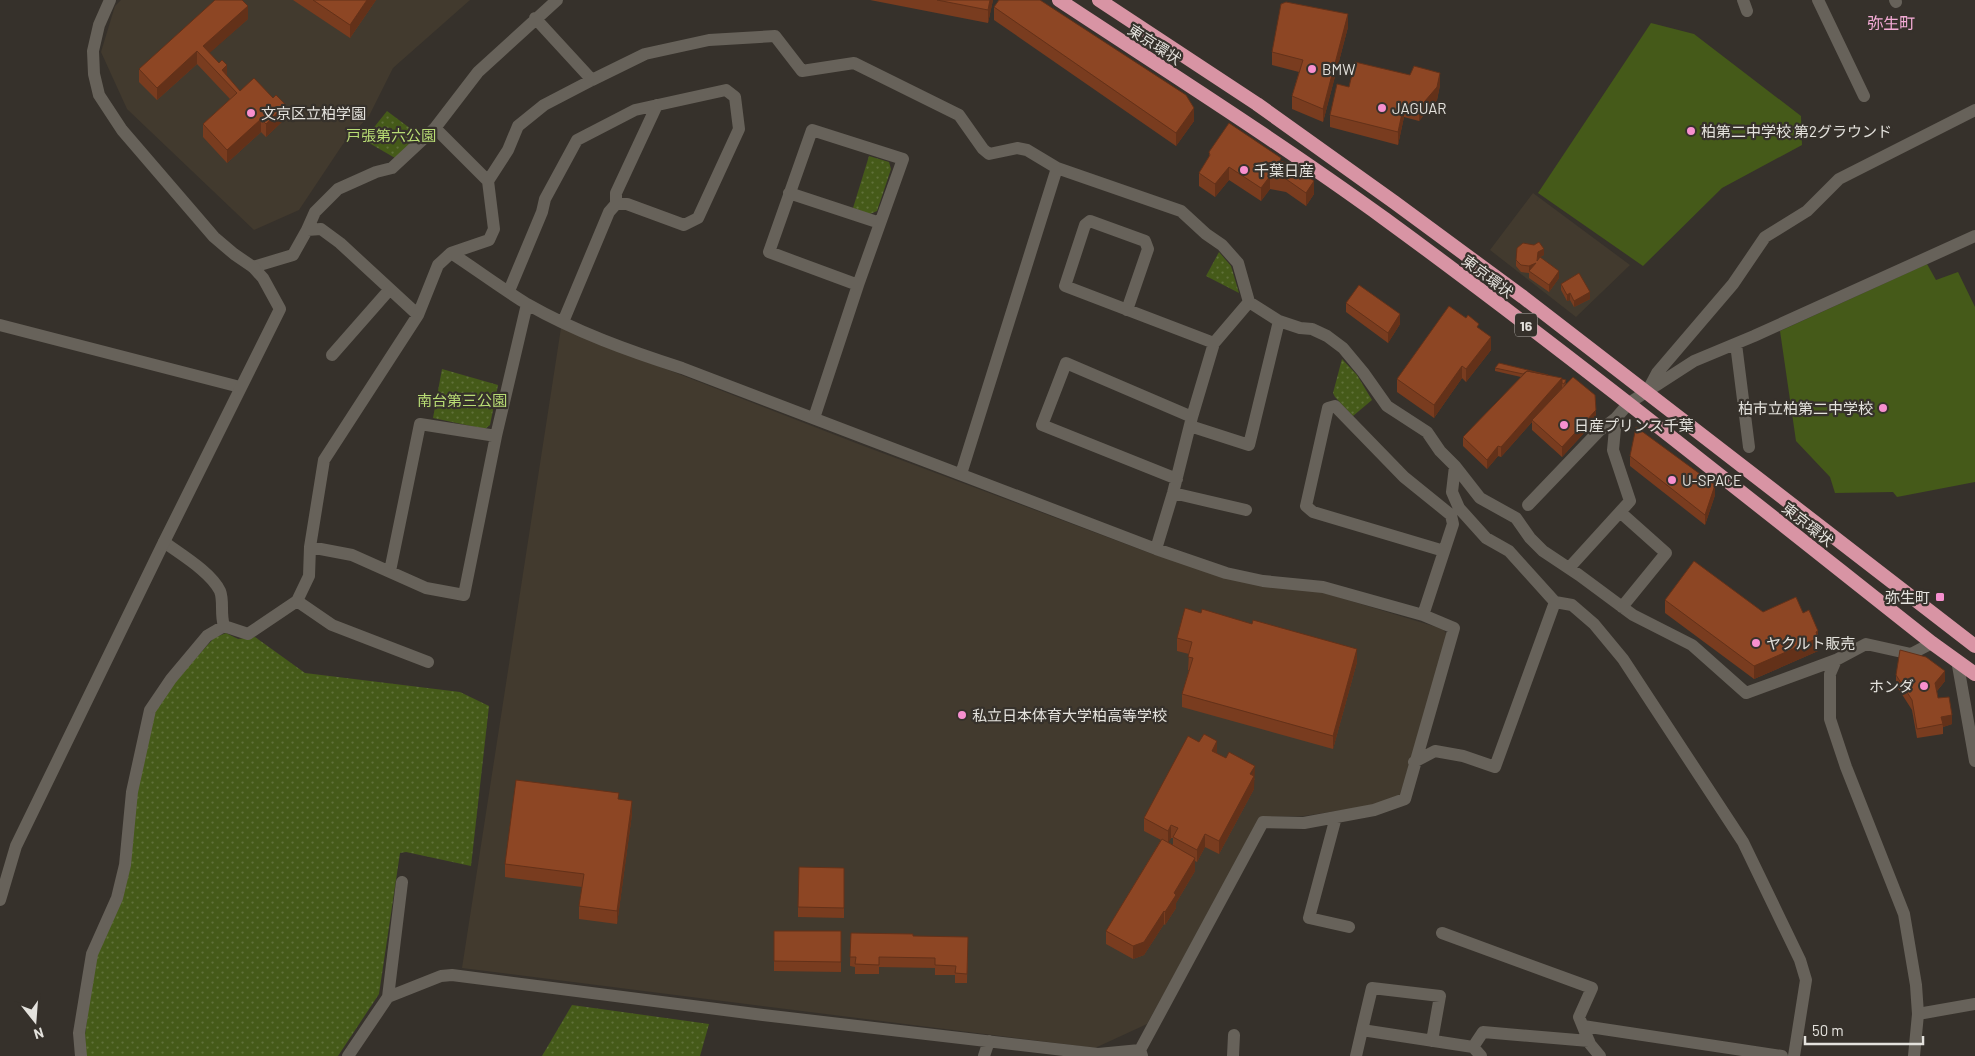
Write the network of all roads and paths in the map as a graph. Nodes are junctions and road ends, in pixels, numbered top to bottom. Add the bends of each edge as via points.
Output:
1 (110, 0) edge
2 (556, 0) edge
3 (1059, 0) edge
4 (1099, 0) edge
5 (1818, 0) edge
6 (535, 18) junction
7 (592, 80) junction
8 (1864, 96) dead end
9 (657, 105) junction
10 (1975, 110) edge
11 (434, 128) junction
12 (1057, 168) junction
13 (488, 181) junction
14 (789, 193) junction
15 (616, 204) junction
16 (880, 223) junction
17 (307, 230) junction
18 (1975, 236) edge
19 (452, 253) junction
20 (253, 268) junction
21 (858, 285) junction
22 (390, 289) junction
23 (509, 291) junction
24 (1250, 302) junction
25 (527, 304) junction
26 (1127, 310) junction
27 (418, 315) junction
28 (1279, 321) junction
29 (562, 322) junction
30 (0, 325) edge
31 (1214, 343) junction
32 (1736, 344) junction
33 (332, 355) dead end
34 (240, 387) junction
35 (1646, 392) junction
36 (1629, 403) junction
37 (814, 418) junction
38 (1616, 418) junction
39 (1191, 421) junction
40 (496, 436) junction
41 (1749, 447) dead end
42 (1455, 466) junction
43 (961, 474) junction
44 (1177, 479) junction
45 (1173, 493) junction
46 (1528, 505) dead end
47 (1246, 510) dead end
48 (1620, 512) junction
49 (164, 542) junction
50 (310, 547) junction
51 (1156, 549) junction
52 (1444, 551) junction
53 (1569, 568) junction
54 (390, 571) junction
55 (297, 601) junction
56 (1555, 602) junction
57 (1622, 607) junction
58 (1423, 615) junction
59 (224, 626) junction
60 (1932, 643) junction
61 (1975, 646) edge
62 (1836, 660) junction
63 (1957, 660) junction
64 (428, 662) dead end
65 (1975, 674) edge
66 (1975, 761) edge
67 (1414, 762) junction
68 (1336, 817) junction
69 (402, 882) dead end
70 (0, 900) edge
71 (1349, 928) dead end
72 (1442, 933) dead end
73 (388, 997) junction
74 (1975, 1004) edge
75 (1918, 1014) junction
76 (1582, 1026) junction
77 (1362, 1030) junction
78 (1234, 1035) dead end
79 (989, 1041) junction
80 (1432, 1041) junction
81 (1589, 1041) junction
82 (1477, 1051) edge
83 (1141, 1053) edge
84 (81, 1056) edge
85 (348, 1056) edge
86 (984, 1056) edge
87 (1233, 1056) edge
88 (1356, 1056) edge
89 (1600, 1056) edge
90 (1782, 1056) edge
91 (1794, 1056) edge
92 (1914, 1056) edge

1 - 20 street via 99,25 93,51 99,95 122,130 214,237
2 - 6 street
3 - 36 highway, 東京環状 / 16 via 1384,218
4 - 35 highway, 東京環状 / 16 via 1257,104 1386,196
5 - 8 street
6 - 7 street
6 - 11 street via 478,72
7 - 12 street via 644,54 709,40 775,36 802,71 854,63 959,115 989,154 1017,148 1027,150
7 - 13 street via 544,105 518,126 508,150
9 - 15 street via 616,193
9 - 15 street via 726,90 735,96 739,129 698,218 684,225 627,204
9 - 23 street via 635,110 577,140 545,199
10 - 35 street via 1839,180 1807,211 1765,237 1732,284 1657,373
11 - 13 street
11 - 17 street via 392,168 338,188 315,212
12 - 24 street via 1181,211 1222,245 1238,263
12 - 43 street
13 - 19 street via 494,229 489,240
14 - 16 street
14 - 16 street via 812,130 903,159
14 - 21 street via 769,252
15 - 29 street via 609,212
16 - 21 street
17 - 20 street via 293,255
17 - 22 street via 321,229 340,242
18 - 32 street
19 - 23 street
19 - 27 street via 438,265
20 - 34 street via 263,278 280,309
21 - 37 street
22 - 27 street
22 - 33 street
23 - 25 street
24 - 28 street
24 - 31 street
25 - 29 street
25 - 40 street
26 - 26 street via 1065,286 1085,225 1090,221 1145,241 1148,249
26 - 31 street
27 - 50 street via 324,460
28 - 39 street via 1249,445
28 - 42 street via 1312,329 1343,348 1387,406 1427,432
29 - 37 street via 624,349
30 - 34 street
31 - 39 street
32 - 35 street via 1694,361
32 - 41 street
34 - 49 street
35 - 36 street
35 - 61 highway, 東京環状 / 16
36 - 38 street
36 - 60 highway, 東京環状 / 16
37 - 43 street
38 - 46 street via 1599,431
38 - 48 street via 1613,450 1630,501
39 - 44 street
39 - 44 street via 1066,363 1042,425
40 - 54 street via 420,424
40 - 54 street via 464,595 426,588
42 - 53 street via 1480,498 1516,518 1543,551
42 - 56 street via 1452,492 1459,508 1486,538 1509,551
43 - 51 street
44 - 45 street
45 - 47 street
45 - 51 street
48 - 53 street
48 - 57 street via 1666,553
49 - 59 street via 211,578 220,592
49 - 70 street via 16,846
50 - 54 street via 352,555
50 - 55 street via 309,576
51 - 58 street via 1226,572 1263,581 1323,586
52 - 52 street via 1453,524 1451,515 1404,477 1335,406 1328,408 1306,506 1313,512
52 - 58 street
53 - 57 street
55 - 59 street via 248,634
55 - 64 street via 332,625
56 - 67 street via 1495,767 1435,751
56 - 91 street via 1572,605 1594,624 1623,659 1743,842 1800,960 1806,980
57 - 62 street via 1692,645 1746,693
58 - 67 street via 1454,628
59 - 84 street via 207,636 150,710 132,792 125,865 116,898 92,954 79,1033
60 - 62 street via 1911,654 1866,644
60 - 63 highway, 東京環状 / 16
62 - 75 street via 1830,674 1830,719 1904,914
63 - 65 highway, 東京環状 / 16
63 - 66 street
67 - 68 street via 1404,800
68 - 71 street via 1309,918
68 - 83 street via 1304,823 1263,822
69 - 73 street
72 - 76 street via 1592,988 1579,1017
73 - 79 street via 452,975
73 - 85 street
74 - 75 street
75 - 92 street
76 - 81 street
76 - 90 street
77 - 80 street
77 - 80 street via 1372,988 1440,996
77 - 88 street
78 - 87 street
79 - 83 street via 1098,1054
79 - 86 street
80 - 82 street
81 - 82 street via 1484,1032
81 - 89 street

